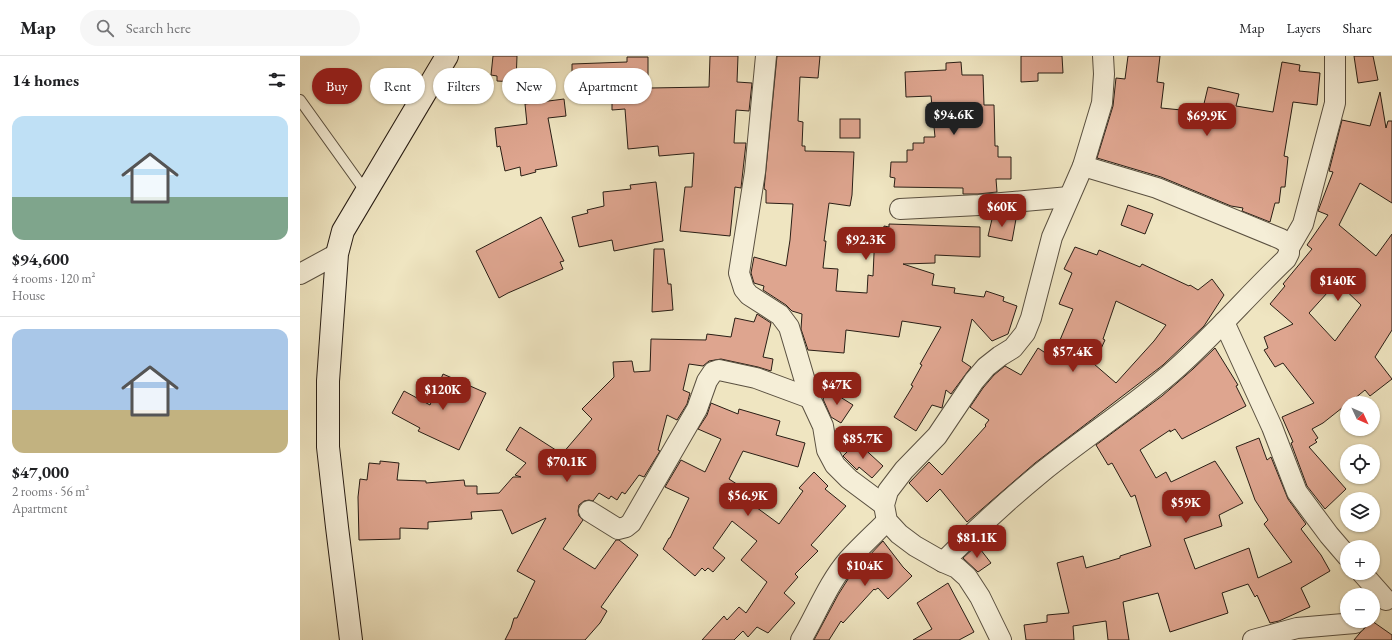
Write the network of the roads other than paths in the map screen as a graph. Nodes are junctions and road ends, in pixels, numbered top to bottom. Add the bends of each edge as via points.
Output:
1 (447, 56) edge
2 (766, 56) edge
3 (1103, 56) edge
4 (1335, 56) edge
5 (300, 100) edge
6 (1083, 166) junction
7 (366, 192) junction
8 (1069, 197) junction
9 (900, 209) dead end
10 (1289, 248) junction
11 (337, 254) junction
12 (300, 274) edge
13 (1224, 322) junction
14 (810, 398) junction
15 (589, 511) dead end
16 (886, 513) junction
17 (1340, 548) edge
18 (943, 562) junction
19 (1367, 580) edge
20 (1384, 602) edge
21 (1340, 624) edge
22 (1349, 628) edge
23 (351, 640) edge
24 (801, 640) edge
25 (1001, 640) edge
26 (1253, 640) edge
27 (1336, 640) edge

1 - 7 street
2 - 14 street via 755,172 739,273 744,289 749,295 780,315 789,327
3 - 6 street via 1102,103
4 - 10 street via 1334,103 1303,224
5 - 7 lane
6 - 8 street
6 - 10 street via 1178,196 1281,239
7 - 11 street via 344,231
8 - 9 street
8 - 16 street via 1052,237 1025,332 1013,348 1000,356 974,381 937,436 904,470 888,491
10 - 13 street via 1286,259
11 - 12 street
11 - 23 street via 328,381 328,447
13 - 17 street via 1272,427 1297,492
13 - 18 street via 1171,373 1042,472 982,523
14 - 15 street via 756,378 719,370 713,372 697,409 630,523 618,530
14 - 16 street via 822,426 827,450 835,465
16 - 18 street via 899,534
16 - 24 street via 847,561 822,599
18 - 25 street via 957,568 967,577
19 - 20 street
21 - 26 street via 1297,628
22 - 27 street

